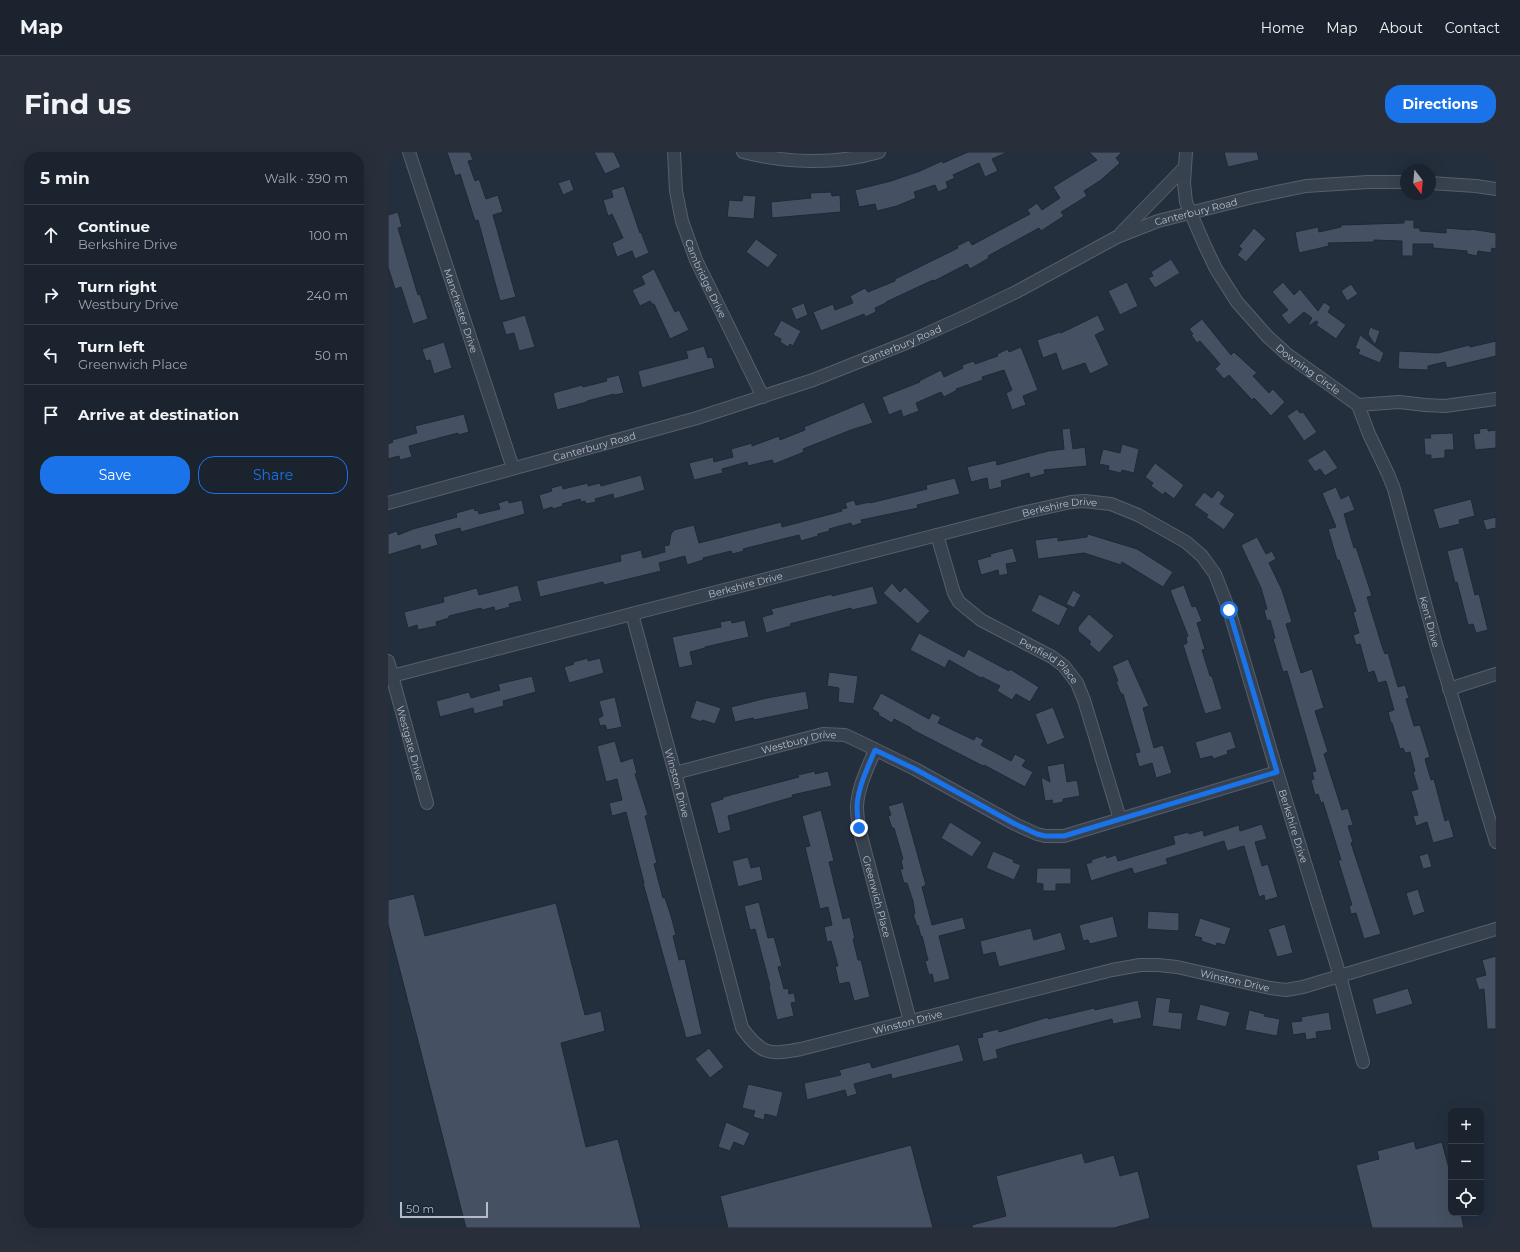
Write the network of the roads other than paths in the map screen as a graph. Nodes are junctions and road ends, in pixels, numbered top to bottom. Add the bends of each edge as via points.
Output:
1 (409, 152) edge
2 (674, 152) edge
3 (743, 152) edge
4 (879, 152) edge
5 (1186, 152) edge
6 (1185, 167) junction
7 (1400, 182) edge
8 (1436, 183) edge
9 (1496, 189) edge
10 (1190, 212) junction
11 (1116, 237) junction
12 (763, 397) junction
13 (1496, 399) edge
14 (1358, 405) junction
15 (513, 468) junction
16 (388, 503) edge
17 (937, 535) junction
18 (632, 614) junction
19 (388, 661) edge
20 (1496, 674) edge
21 (392, 676) junction
22 (1449, 689) junction
23 (875, 750) junction
24 (1277, 772) junction
25 (675, 773) junction
26 (427, 803) dead end
27 (1120, 819) junction
28 (1496, 842) edge
29 (1496, 929) edge
30 (1340, 976) junction
31 (910, 1021) junction
32 (1363, 1062) dead end

1 - 15 street, Manchester Drive
2 - 12 street, Cambridge Drive via 676,191 682,221 696,260
3 - 4 street via 783,159 816,161 839,160
5 - 6 street
6 - 10 street via 1186,202
6 - 11 street
7 - 10 street, Canterbury Road via 1306,186
8 - 9 street
10 - 11 street, Canterbury Road
10 - 14 street, Downing Circle via 1216,269 1249,316 1288,355
11 - 12 street, Canterbury Road via 1016,292 918,338
12 - 15 street, Canterbury Road via 697,418
13 - 14 street via 1445,406 1399,402
14 - 22 street, Kent Drive via 1394,489
15 - 16 street, Canterbury Road
17 - 18 street, Berkshire Drive
17 - 24 street, Berkshire Drive via 1026,512 1084,501 1111,504 1138,515 1186,542 1202,556 1215,574 1229,610
17 - 27 street, Penfield Place via 954,593 960,602 981,620 1052,657 1064,666 1077,683
18 - 21 street, Berkshire Drive
18 - 25 street, Winston Drive
19 - 21 street, Westgate Drive
20 - 22 street
21 - 26 street, Westgate Drive
22 - 28 street, Kent Drive
23 - 25 street, Westbury Drive via 845,735 823,734
23 - 27 street, Westbury Drive via 1037,834 1064,836
23 - 31 street, Greenwich Place via 864,775 859,796 859,828
24 - 27 street, Westbury Drive
24 - 30 street, Berkshire Drive
25 - 31 street, Winston Drive via 742,1028 752,1042 765,1051 777,1053
29 - 30 street, Winston Drive
30 - 31 street, Winston Drive via 1286,990 1177,967 1140,965
30 - 32 street, Berkshire Drive

